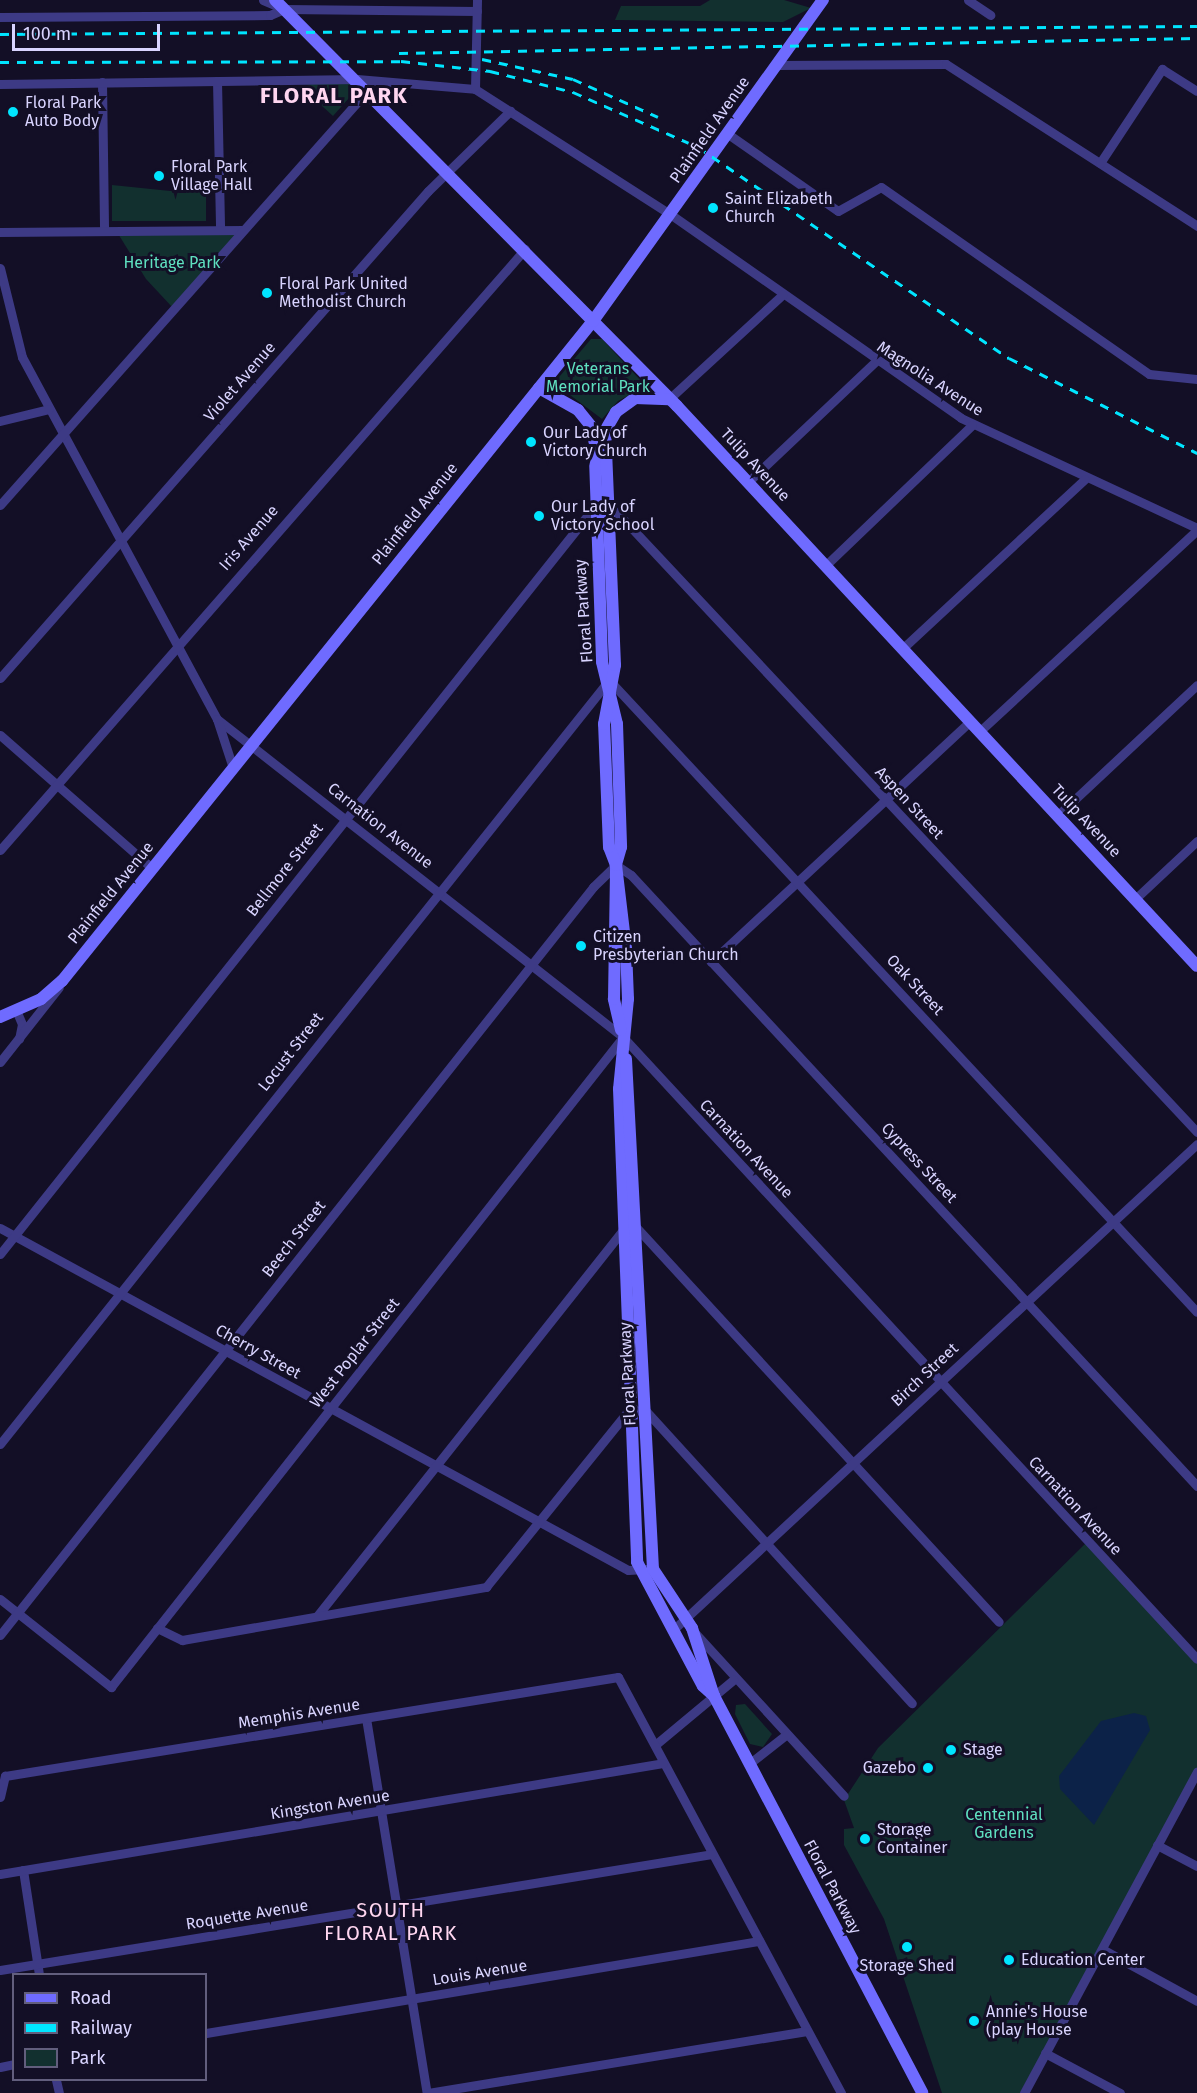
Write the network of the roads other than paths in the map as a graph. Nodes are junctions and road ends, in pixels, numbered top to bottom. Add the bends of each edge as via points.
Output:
1 (263, 0) edge
2 (275, 0) edge
3 (477, 0) edge
4 (823, 0) edge
5 (968, 0) edge
6 (284, 9) junction
7 (477, 11) junction
8 (990, 15) dead end
9 (0, 17) edge
10 (777, 65) junction
11 (357, 79) junction
12 (217, 81) junction
13 (102, 82) junction
14 (0, 84) edge
15 (475, 89) junction
16 (368, 90) junction
17 (1197, 91) edge
18 (510, 111) junction
19 (728, 134) junction
20 (1100, 163) junction
21 (448, 172) junction
22 (670, 214) junction
23 (1197, 225) edge
24 (220, 230) junction
25 (243, 230) junction
26 (104, 231) junction
27 (0, 232) edge
28 (525, 249) junction
29 (0, 268) edge
30 (782, 295) junction
31 (593, 321) junction
32 (875, 362) junction
33 (1197, 379) edge
34 (539, 388) junction
35 (669, 399) junction
36 (49, 409) junction
37 (0, 421) edge
38 (972, 425) junction
39 (599, 431) junction
40 (62, 434) junction
41 (1085, 479) junction
42 (748, 482) junction
43 (0, 505) edge
44 (608, 505) junction
45 (595, 506) junction
46 (1197, 529) edge
47 (120, 542) junction
48 (826, 565) junction
49 (612, 601) junction
50 (598, 602) junction
51 (176, 645) junction
52 (903, 648) junction
53 (0, 678) edge
54 (609, 680) junction
55 (1197, 685) edge
56 (217, 719) junction
57 (970, 721) junction
58 (980, 731) junction
59 (0, 735) edge
60 (251, 744) junction
61 (232, 765) junction
62 (57, 785) junction
63 (884, 798) junction
64 (1058, 815) junction
65 (345, 818) junction
66 (1197, 841) edge
67 (0, 850) edge
68 (616, 865) junction
69 (152, 868) junction
70 (798, 881) junction
71 (438, 890) junction
72 (1135, 899) junction
73 (613, 949) junction
74 (626, 949) junction
75 (711, 962) junction
76 (531, 964) junction
77 (1197, 966) edge
78 (62, 981) junction
79 (15, 1010) junction
80 (0, 1017) edge
81 (623, 1037) junction
82 (19, 1039) junction
83 (0, 1062) edge
84 (1197, 1132) edge
85 (1197, 1144) edge
86 (1113, 1222) junction
87 (630, 1227) junction
88 (0, 1228) edge
89 (14, 1236) junction
90 (0, 1254) edge
91 (120, 1294) junction
92 (1027, 1301) junction
93 (1197, 1312) edge
94 (628, 1335) junction
95 (642, 1335) junction
96 (225, 1351) junction
97 (940, 1382) junction
98 (330, 1408) junction
99 (629, 1410) junction
100 (646, 1411) junction
101 (0, 1444) edge
102 (852, 1463) junction
103 (436, 1466) junction
104 (1197, 1486) edge
105 (541, 1523) junction
106 (765, 1543) junction
107 (653, 1569) junction
108 (634, 1570) junction
109 (0, 1599) edge
110 (18, 1613) junction
111 (317, 1616) junction
112 (999, 1622) dead end
113 (688, 1624) junction
114 (157, 1629) junction
115 (674, 1629) junction
116 (0, 1635) edge
117 (1197, 1659) edge
118 (733, 1680) junction
119 (714, 1695) junction
120 (912, 1703) dead end
121 (366, 1718) junction
122 (787, 1734) junction
123 (655, 1745) junction
124 (663, 1763) junction
125 (750, 1763) junction
126 (1197, 1772) edge
127 (844, 1796) dead end
128 (0, 1797) edge
129 (382, 1812) junction
130 (1157, 1845) junction
131 (712, 1854) junction
132 (1197, 1866) edge
133 (23, 1870) junction
134 (0, 1874) edge
135 (397, 1905) junction
136 (759, 1941) junction
137 (1102, 1949) junction
138 (37, 1964) junction
139 (0, 1970) edge
140 (39, 1973) edge
141 (412, 1999) junction
142 (1197, 2001) edge
143 (807, 2031) junction
144 (207, 2033) edge
145 (1045, 2053) junction
146 (427, 2093) edge
147 (841, 2093) edge
148 (922, 2093) edge
149 (1024, 2093) edge
150 (1120, 2093) edge

1 - 6 street
2 - 6 street, Tulip Avenue
3 - 7 street
4 - 10 street, Plainfield Avenue
5 - 8 street
6 - 7 street
6 - 9 street via 270,15
6 - 11 street, Tulip Avenue
7 - 15 street
10 - 19 street, Plainfield Avenue
10 - 20 street via 946,64
11 - 12 street
11 - 15 street
11 - 16 street, Tulip Avenue
12 - 13 street
12 - 24 street
13 - 14 street
13 - 26 street
15 - 18 street, Magnolia Avenue
16 - 21 street, Tulip Avenue
16 - 25 street
17 - 20 street via 1162,69
18 - 21 street, Violet Avenue
18 - 22 street, Magnolia Avenue
19 - 22 street, Plainfield Avenue
19 - 33 street via 838,211 881,187 1149,374
20 - 23 street
21 - 28 street, Tulip Avenue
21 - 47 street, Violet Avenue
22 - 30 street, Magnolia Avenue
22 - 31 street, Plainfield Avenue
24 - 25 street
24 - 26 street
25 - 40 street
26 - 27 street
28 - 31 street, Tulip Avenue
28 - 51 street, Iris Avenue
29 - 36 street, Carnation Avenue via 22,357
30 - 32 street, Magnolia Avenue
30 - 35 street
31 - 34 street, Plainfield Avenue
31 - 35 street, Tulip Avenue
32 - 38 street, Magnolia Avenue
32 - 42 street
34 - 39 street via 578,410
34 - 60 street, Plainfield Avenue
35 - 39 street via 635,398
35 - 42 street, Tulip Avenue
36 - 37 street
36 - 40 street, Carnation Avenue
38 - 41 street, Magnolia Avenue
38 - 48 street
39 - 44 street, Floral Parkway
39 - 45 street, Floral Parkway
40 - 43 street
40 - 47 street, Carnation Avenue
41 - 46 street, Magnolia Avenue
41 - 52 street
42 - 48 street, Tulip Avenue
44 - 45 street
44 - 49 street, Floral Parkway
44 - 63 street, Aspen Street
45 - 50 street, Floral Parkway
45 - 65 street, Bellmore Street
46 - 58 street
47 - 51 street, Carnation Avenue
47 - 53 street, Violet Avenue
48 - 52 street, Tulip Avenue
49 - 50 street
49 - 54 street, Floral Parkway via 615,665
50 - 54 street, Floral Parkway via 602,664
51 - 56 street, Carnation Avenue
51 - 62 street, Iris Avenue
52 - 57 street, Tulip Avenue
54 - 68 street, Floral Parkway via 613,786 609,847
54 - 70 street, Oak Street
54 - 71 street, Locust Street
55 - 64 street
56 - 60 street, Carnation Avenue
56 - 61 street, Carnation Avenue
57 - 58 street, Tulip Avenue
57 - 63 street
58 - 64 street, Tulip Avenue
59 - 62 street
60 - 61 street, Plainfield Avenue
60 - 65 street, Carnation Avenue
61 - 69 street, Plainfield Avenue
62 - 67 street, Iris Avenue
62 - 69 street
63 - 70 street
63 - 84 street, Aspen Street
64 - 72 street, Tulip Avenue
65 - 71 street, Carnation Avenue
65 - 89 street, Bellmore Street
66 - 72 street
68 - 73 street, Floral Parkway
68 - 74 street, Floral Parkway
68 - 75 street, Cypress Street
68 - 76 street, Beech Street
69 - 78 street, Plainfield Avenue
70 - 75 street
70 - 86 street, Oak Street
71 - 76 street, Carnation Avenue
71 - 91 street, Locust Street
72 - 77 street, Tulip Avenue
73 - 74 street
73 - 81 street, Floral Parkway via 614,999
74 - 81 street, Floral Parkway
75 - 92 street, Cypress Street
76 - 81 street, Carnation Avenue
76 - 96 street, Beech Street
78 - 79 street, Plainfield Avenue
78 - 82 street
79 - 80 street, Plainfield Avenue
79 - 82 street via 22,1023
81 - 87 street, Floral Parkway
81 - 97 street, Carnation Avenue
81 - 98 street, West Poplar Street
82 - 83 street
85 - 86 street, Birch Street
86 - 92 street, Birch Street
86 - 93 street, Oak Street
87 - 94 street, Floral Parkway
87 - 95 street, Floral Parkway
87 - 102 street
87 - 103 street
88 - 89 street, Cherry Street
89 - 90 street, Bellmore Street
89 - 91 street, Cherry Street
91 - 96 street, Cherry Street
91 - 101 street, Locust Street
92 - 97 street, Birch Street
92 - 104 street, Cypress Street
94 - 95 street
94 - 99 street, Floral Parkway
95 - 100 street, Floral Parkway
96 - 98 street, Cherry Street
96 - 110 street, Beech Street
97 - 102 street, Birch Street
97 - 117 street, Carnation Avenue
98 - 103 street, Cherry Street
98 - 114 street, West Poplar Street
99 - 100 street
99 - 105 street
99 - 108 street, Floral Parkway
100 - 106 street
100 - 107 street, Floral Parkway
102 - 106 street, Birch Street
102 - 112 street
103 - 105 street, Cherry Street
103 - 111 street
105 - 108 street, Cherry Street
105 - 111 street via 486,1587
106 - 113 street, Birch Street
106 - 120 street
107 - 108 street
107 - 113 street, Floral Parkway
108 - 115 street, Floral Parkway
109 - 110 street
110 - 114 street, West Poplar Street via 111,1687
110 - 116 street, Beech Street
111 - 114 street via 182,1640
113 - 115 street, Birch Street
113 - 118 street
113 - 119 street, Floral Parkway
115 - 119 street, Floral Parkway via 703,1686
118 - 119 street
118 - 122 street
119 - 123 street
119 - 125 street, Floral Parkway
121 - 123 street, Memphis Avenue via 618,1677
121 - 128 street, Memphis Avenue via 5,1776
121 - 129 street
122 - 125 street
122 - 127 street
123 - 124 street
124 - 129 street, Kingston Avenue
124 - 131 street
125 - 148 street, Floral Parkway
126 - 130 street
129 - 133 street, Kingston Avenue
129 - 135 street
130 - 132 street
130 - 137 street
131 - 135 street, Roquette Avenue
131 - 136 street
133 - 134 street, Kingston Avenue
133 - 138 street
135 - 138 street, Roquette Avenue
135 - 141 street
136 - 141 street, Louis Avenue
136 - 143 street
137 - 142 street
137 - 145 street
138 - 139 street, Roquette Avenue
138 - 140 street
141 - 144 street, Louis Avenue
141 - 146 street
143 - 146 street
143 - 147 street
145 - 149 street
145 - 150 street

